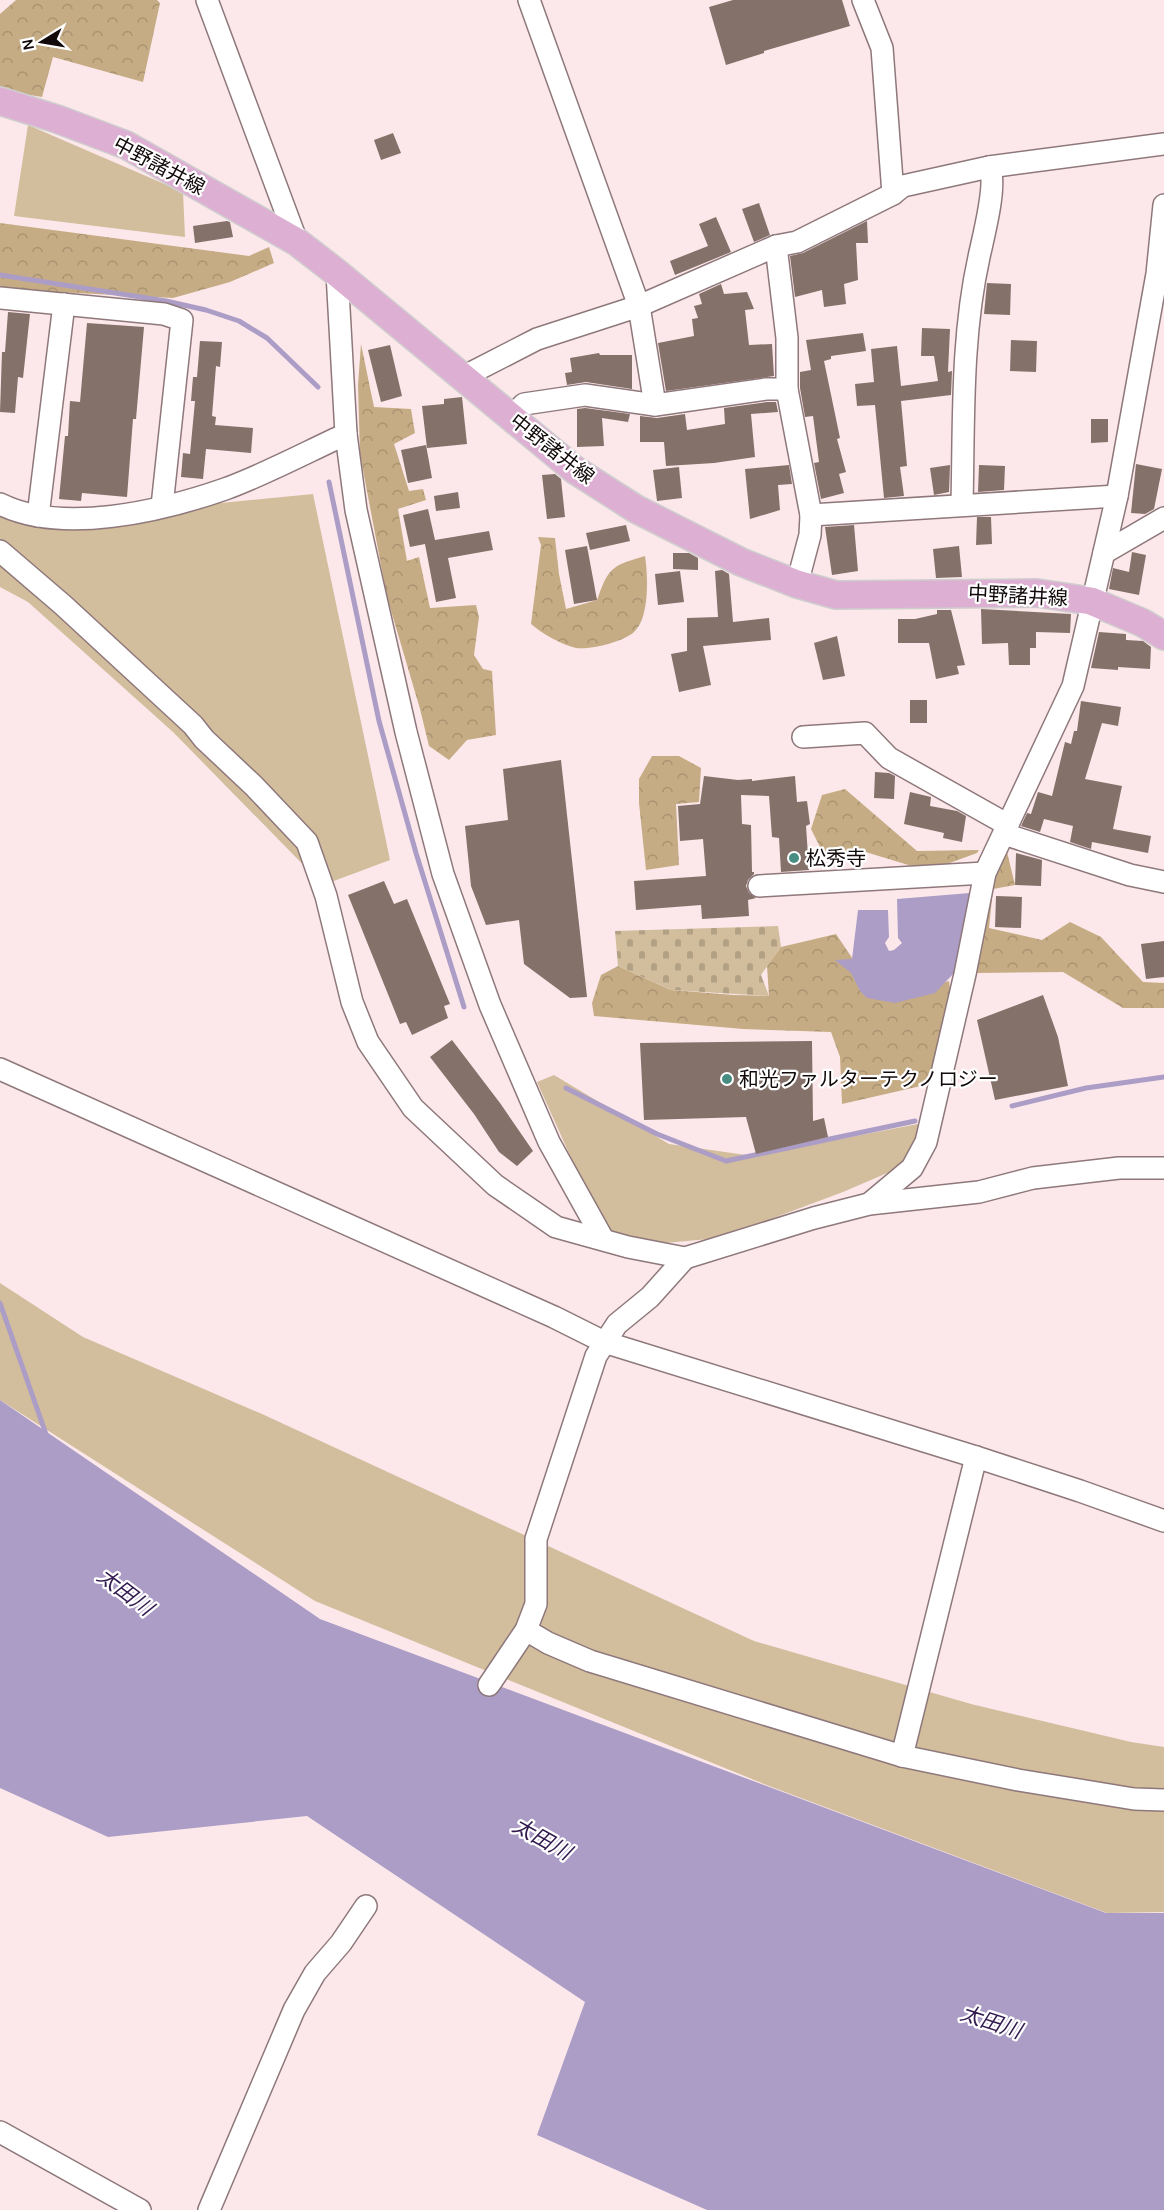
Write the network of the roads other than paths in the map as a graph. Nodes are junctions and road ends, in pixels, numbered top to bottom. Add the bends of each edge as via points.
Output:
1 (207, 0) edge
2 (529, 0) edge
3 (864, 0) edge
4 (0, 101) edge
5 (1164, 144) edge
6 (989, 167) junction
7 (893, 195) junction
8 (1164, 205) edge
9 (297, 242) junction
10 (776, 246) junction
11 (337, 273) junction
12 (1161, 279) edge
13 (0, 298) edge
14 (64, 304) junction
15 (639, 306) junction
16 (463, 377) junction
17 (787, 389) junction
18 (655, 405) junction
19 (511, 417) junction
20 (346, 434) junction
21 (1117, 496) junction
22 (0, 504) edge
23 (962, 504) junction
24 (162, 506) junction
25 (812, 515) junction
26 (38, 516) junction
27 (1164, 519) edge
28 (0, 551) edge
29 (1104, 554) junction
30 (797, 584) junction
31 (1091, 601) junction
32 (1164, 636) edge
33 (803, 737) dead end
34 (1006, 830) junction
35 (985, 873) junction
36 (1164, 882) edge
37 (759, 886) dead end
38 (0, 1070) edge
39 (1164, 1168) edge
40 (869, 1204) junction
41 (603, 1239) junction
42 (685, 1258) junction
43 (604, 1342) junction
44 (976, 1457) junction
45 (1164, 1521) edge
46 (526, 1630) junction
47 (489, 1685) dead end
48 (902, 1756) junction
49 (1164, 1800) edge
50 (366, 1906) dead end
51 (0, 2132) edge
52 (140, 2210) edge
53 (209, 2210) edge

1 - 9 street
2 - 15 street
3 - 7 street via 882,48
4 - 9 main road, 中野諸井線 via 126,145
5 - 6 street
6 - 7 street via 903,186
6 - 23 street via 993,173 988,213 968,310
7 - 10 street via 797,242
8 - 12 street
9 - 11 main road, 中野諸井線
10 - 15 street
10 - 17 street via 787,338
11 - 16 main road, 中野諸井線
11 - 20 street
12 - 21 street
13 - 14 street
14 - 24 street via 164,314 182,320
14 - 26 street
15 - 16 street via 537,339
15 - 18 street
16 - 19 main road, 中野諸井線
17 - 18 street
17 - 25 street
18 - 19 street via 585,396 524,404
19 - 30 main road, 中野諸井線 via 575,470 636,508 741,562
20 - 24 street via 225,489
20 - 41 street via 356,510 443,874 490,1005 549,1142
21 - 23 street
21 - 29 street
22 - 26 street
23 - 25 street
24 - 26 street via 114,515
25 - 30 street
27 - 29 street
28 - 41 street via 194,724 204,739 307,842 326,896 352,1002 368,1042 413,1108 495,1185 556,1227
29 - 31 street
30 - 31 main road, 中野諸井線 via 836,595 1025,592
31 - 32 main road, 中野諸井線
31 - 34 street via 1073,686
33 - 34 street via 865,733 889,758
34 - 35 street
34 - 36 street via 1130,875
35 - 37 street
35 - 40 street via 926,1142 912,1168
38 - 43 street
39 - 40 street via 1119,1168 1033,1178 980,1192
40 - 42 street
41 - 42 street
42 - 43 street via 650,1297 617,1324
43 - 44 street
43 - 46 street via 583,1393 536,1539 536,1604
44 - 45 street
44 - 48 street
46 - 47 street
46 - 48 street via 590,1661
48 - 49 street via 1018,1780 1134,1799
50 - 53 street via 315,1973 294,2010
51 - 52 street

